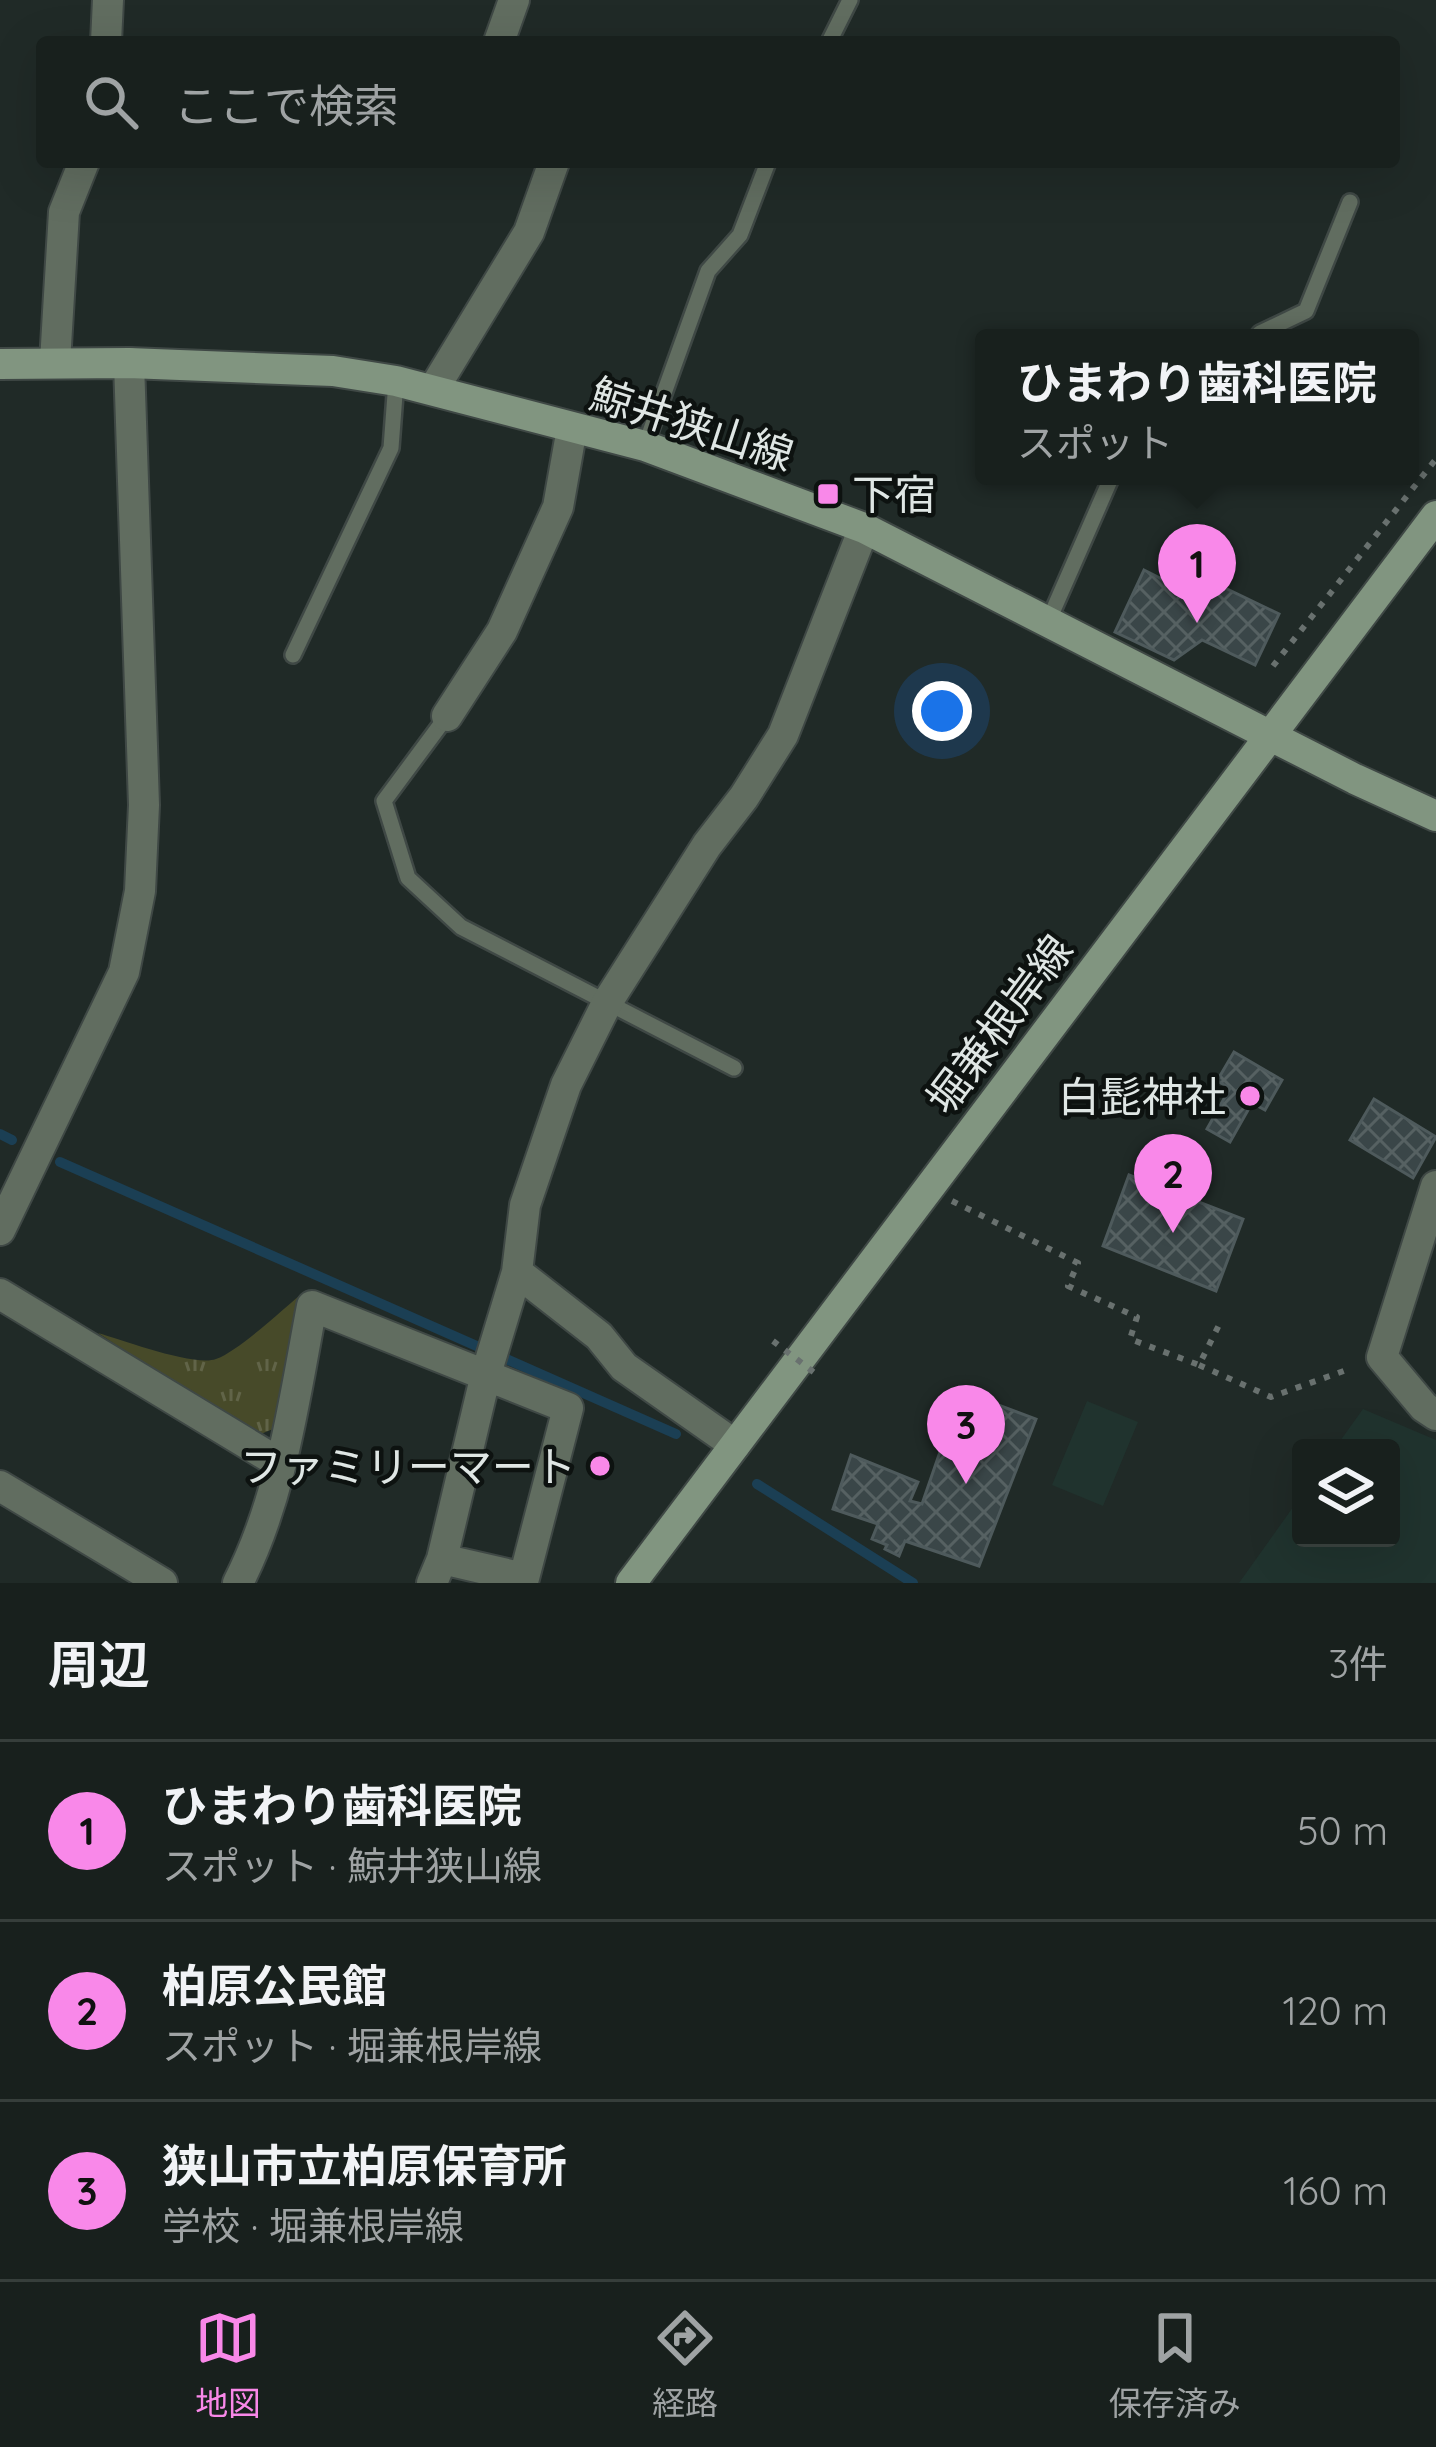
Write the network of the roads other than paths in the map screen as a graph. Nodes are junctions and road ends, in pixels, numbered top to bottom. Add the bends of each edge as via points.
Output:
1 (108, 0) edge
2 (514, 0) edge
3 (850, 0) edge
4 (106, 36) edge
5 (501, 36) edge
6 (832, 36) edge
7 (82, 168) edge
8 (552, 168) edge
9 (766, 168) edge
10 (1350, 202) dead end
11 (1268, 329) edge
12 (55, 362) junction
13 (129, 363) junction
14 (0, 364) edge
15 (396, 381) junction
16 (433, 390) junction
17 (572, 428) junction
18 (645, 446) junction
19 (1108, 485) edge
20 (1436, 516) edge
21 (864, 528) junction
22 (1048, 622) junction
23 (293, 655) dead end
24 (447, 716) joint
25 (1269, 735) junction
26 (1436, 816) edge
27 (608, 1000) junction
28 (734, 1068) dead end
29 (1436, 1186) edge
30 (0, 1230) edge
31 (517, 1272) junction
32 (0, 1294) edge
33 (486, 1374) junction
34 (1436, 1415) edge
35 (735, 1445) junction
36 (281, 1463) junction
37 (0, 1486) edge
38 (437, 1571) edge
39 (162, 1583) edge
40 (238, 1583) edge
41 (631, 1583) edge

1 - 4 street
2 - 5 street
3 - 6 lane
7 - 12 street via 64,212
8 - 16 street via 529,232
9 - 18 lane via 740,235 708,272
10 - 11 lane via 1306,311
12 - 13 main road, 鯨井狭山線
12 - 14 main road, 鯨井狭山線
13 - 15 main road, 鯨井狭山線
13 - 30 street via 140,891 124,972
15 - 16 main road, 鯨井狭山線
15 - 23 lane via 391,448
16 - 17 main road, 鯨井狭山線
17 - 18 main road, 鯨井狭山線
17 - 24 street via 558,507 502,631
18 - 21 main road, 鯨井狭山線
19 - 22 lane
20 - 25 main road, 堀兼根岸線
21 - 22 main road, 鯨井狭山線
21 - 27 street via 783,735
22 - 25 main road, 鯨井狭山線
24 - 27 lane via 385,801 408,878 461,927
25 - 26 main road, 鯨井狭山線
25 - 35 main road, 堀兼根岸線
27 - 28 lane
27 - 31 street via 566,1085 525,1205
29 - 34 street via 1382,1357
31 - 33 street
31 - 35 street via 599,1336 624,1367
32 - 36 street
33 - 36 street via 312,1306
33 - 38 street
33 - 38 street via 568,1408 524,1578
35 - 41 main road, 堀兼根岸線
36 - 40 street
37 - 39 street

